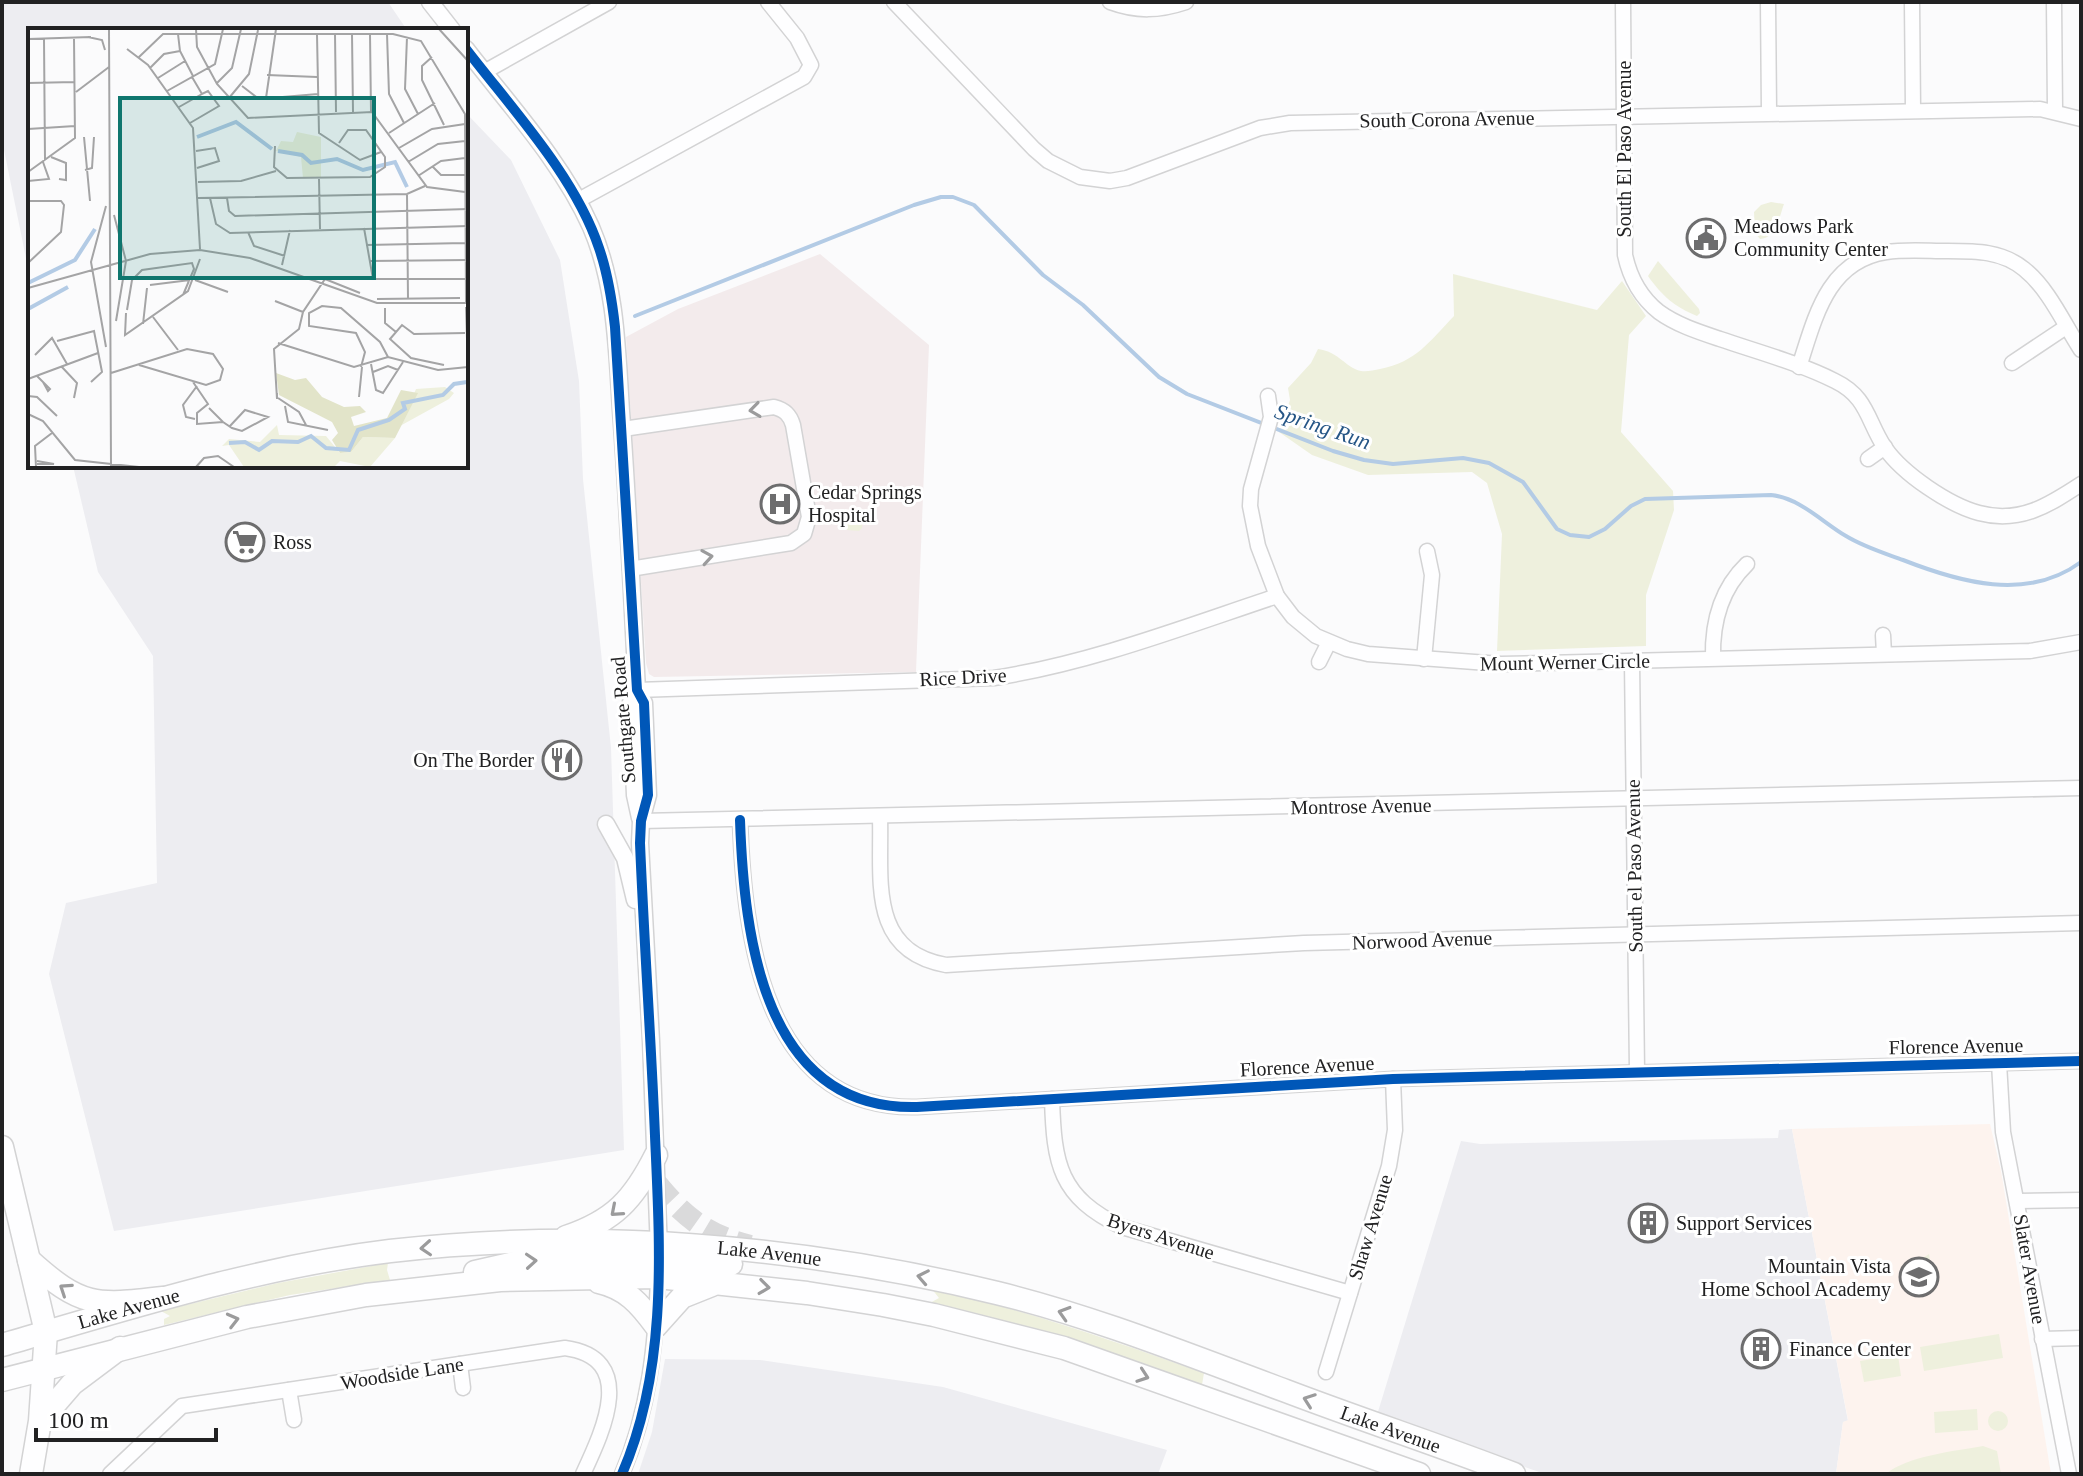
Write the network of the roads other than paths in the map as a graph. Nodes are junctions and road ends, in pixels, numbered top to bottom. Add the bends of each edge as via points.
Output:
1 (430, 2) edge
2 (609, 2) edge
3 (768, 2) edge
4 (894, 2) edge
5 (1110, 2) edge
6 (1186, 2) edge
7 (1623, 2) edge
8 (1768, 2) edge
9 (1912, 2) edge
10 (2054, 2) edge
11 (450, 28) edge
12 (468, 52) edge
13 (484, 72) junction
14 (1913, 110) junction
15 (2055, 110) junction
16 (1769, 112) junction
17 (1624, 115) junction
18 (2081, 119) edge
19 (577, 201) junction
20 (2019, 245) dead end
21 (2011, 260) junction
22 (2066, 327) junction
23 (2081, 350) edge
24 (2012, 363) dead end
25 (1799, 367) junction
26 (1268, 396) dead end
27 (623, 429) junction
28 (1885, 447) junction
29 (1868, 459) dead end
30 (2081, 484) edge
31 (1427, 551) dead end
32 (1747, 564) dead end
33 (630, 569) junction
34 (1277, 596) junction
35 (1883, 635) dead end
36 (1329, 642) junction
37 (2081, 642) edge
38 (1884, 654) junction
39 (1713, 658) junction
40 (1424, 659) junction
41 (1632, 661) junction
42 (1319, 662) dead end
43 (637, 690) junction
44 (2081, 788) edge
45 (1634, 799) junction
46 (880, 817) junction
47 (740, 820) junction
48 (641, 821) junction
49 (606, 824) dead end
50 (2081, 923) edge
51 (1635, 934) junction
52 (644, 938) junction
53 (2081, 1061) edge
54 (1999, 1063) junction
55 (1637, 1071) junction
56 (1393, 1079) junction
57 (1052, 1099) junction
58 (2, 1147) edge
59 (656, 1155) junction
60 (2081, 1200) edge
61 (2017, 1201) junction
62 (555, 1241) junction
63 (29, 1260) junction
64 (658, 1260) junction
65 (577, 1278) junction
66 (725, 1283) junction
67 (428, 1287) junction
68 (1350, 1293) junction
69 (163, 1298) junction
70 (656, 1326) junction
71 (46, 1332) junction
72 (2081, 1338) edge
73 (2042, 1339) junction
74 (2, 1345) edge
75 (120, 1348) junction
76 (460, 1364) junction
77 (45, 1368) junction
78 (1326, 1372) dead end
79 (2, 1380) edge
80 (463, 1388) dead end
81 (289, 1390) junction
82 (294, 1420) dead end
83 (40, 1421) junction
84 (31, 1474) edge
85 (110, 1474) edge
86 (583, 1474) edge
87 (622, 1474) edge
88 (1419, 1474) edge
89 (1514, 1474) edge
90 (2069, 1474) edge

1 - 11 street
2 - 13 street
3 - 19 street via 811,65 804,77
4 - 17 street, South Corona Avenue via 1034,149 1063,170 1095,180 1145,173 1273,125
5 - 6 street via 1152,10
7 - 17 street, South El Paso Avenue
8 - 16 street
9 - 14 street
10 - 15 street
12 - 13 street, Southgate Road
13 - 19 street, Southgate Road
14 - 15 street, South Corona Avenue
14 - 16 street, South Corona Avenue
15 - 18 street, South Corona Avenue
16 - 17 street, South Corona Avenue
17 - 25 street, South El Paso Avenue via 1625,255 1641,294 1674,321
19 - 27 street, Southgate Road via 599,247 612,302
20 - 21 street
21 - 22 street via 2035,280
21 - 25 street via 1978,251 1891,251 1845,262 1820,304
22 - 23 street
22 - 24 street
25 - 28 street, South El Paso Avenue via 1857,396
26 - 34 street, Mount Werner Circle via 1271,417 1254,469 1250,506
27 - 33 street, Southgate Road
33 -> 27 street via 791,543 804,534 809,517 793,425 781,409
28 - 29 street
28 - 30 street, South El Paso Avenue via 1950,501 1997,517 2024,515
31 - 40 street via 1432,575
32 - 39 street via 1717,611
33 - 43 street, Southgate Road
34 - 36 street, Mount Werner Circle via 1304,627
34 - 43 street, Rice Drive via 1141,642 994,678
35 - 38 street
36 - 40 street, Mount Werner Circle via 1368,654
36 - 42 street
37 - 38 street, Mount Werner Circle via 2030,651
38 - 39 street, Mount Werner Circle
39 - 41 street, Mount Werner Circle
40 - 41 street, Mount Werner Circle via 1501,664
41 - 45 street, South el Paso Avenue
43 - 48 street, Southgate Road via 631,702
44 - 45 street, Montrose Avenue
45 - 46 street, Montrose Avenue
45 - 51 street, South el Paso Avenue
46 - 47 street, Montrose Avenue
46 - 51 street, Norwood Avenue via 882,900 889,928 906,950 946,965 1304,943
47 - 48 street, Montrose Avenue
47 - 57 street, Florence Avenue via 746,910 762,979 784,1033 813,1071 855,1097 901,1108
48 - 52 street, Southgate Road
49 - 52 street via 625,858
50 - 51 street, Norwood Avenue
51 - 55 street, South el Paso Avenue
52 - 59 street, Southgate Road
53 - 54 street, Florence Avenue
54 - 55 street, Florence Avenue
54 - 61 street, Slater Avenue via 2003,1132
55 - 56 street, Florence Avenue
56 - 57 street, Florence Avenue
56 - 68 street, Shaw Avenue via 1392,1149
57 - 68 street, Byers Avenue via 1060,1167 1074,1193 1095,1213 1122,1227
58 - 63 main road
59 -> 62 main road via 618,1210 587,1230
59 - 64 street, Southgate Road
60 - 61 street
61 - 73 street, Slater Avenue
62 - 64 main road, Lake Avenue
62 -> 69 main road, Lake Avenue via 389,1251
69 -> 63 main road via 81,1299
63 - 71 main road
64 - 65 main road, Lake Avenue
64 - 66 main road, Lake Avenue
67 -> 64 main road via 528,1260
64 - 70 street, Southgate Road
89 -> 64 main road, Lake Avenue via 1067,1314 972,1287 830,1261
65 - 67 main road, Lake Avenue
65 - 70 main road via 630,1295
66 - 70 main road via 682,1297
66 -> 88 main road, Lake Avenue via 934,1315 1064,1348
75 -> 67 main road, Lake Avenue via 303,1305
68 - 78 street, Shaw Avenue
69 - 71 main road, Lake Avenue
70 - 87 street, Southgate Road via 646,1404
71 - 74 main road, Lake Avenue
71 - 77 main road
72 - 73 street
73 - 90 street, Slater Avenue
75 - 77 main road, Lake Avenue
75 - 83 main road via 72,1384
76 - 80 street
76 - 81 street, Woodside Lane
76 - 86 street, Woodside Lane via 565,1348 597,1360 608,1376 609,1402
77 - 79 main road, Lake Avenue
77 - 83 main road
81 - 82 street
81 - 85 street, Woodside Lane via 182,1406
83 - 84 main road

